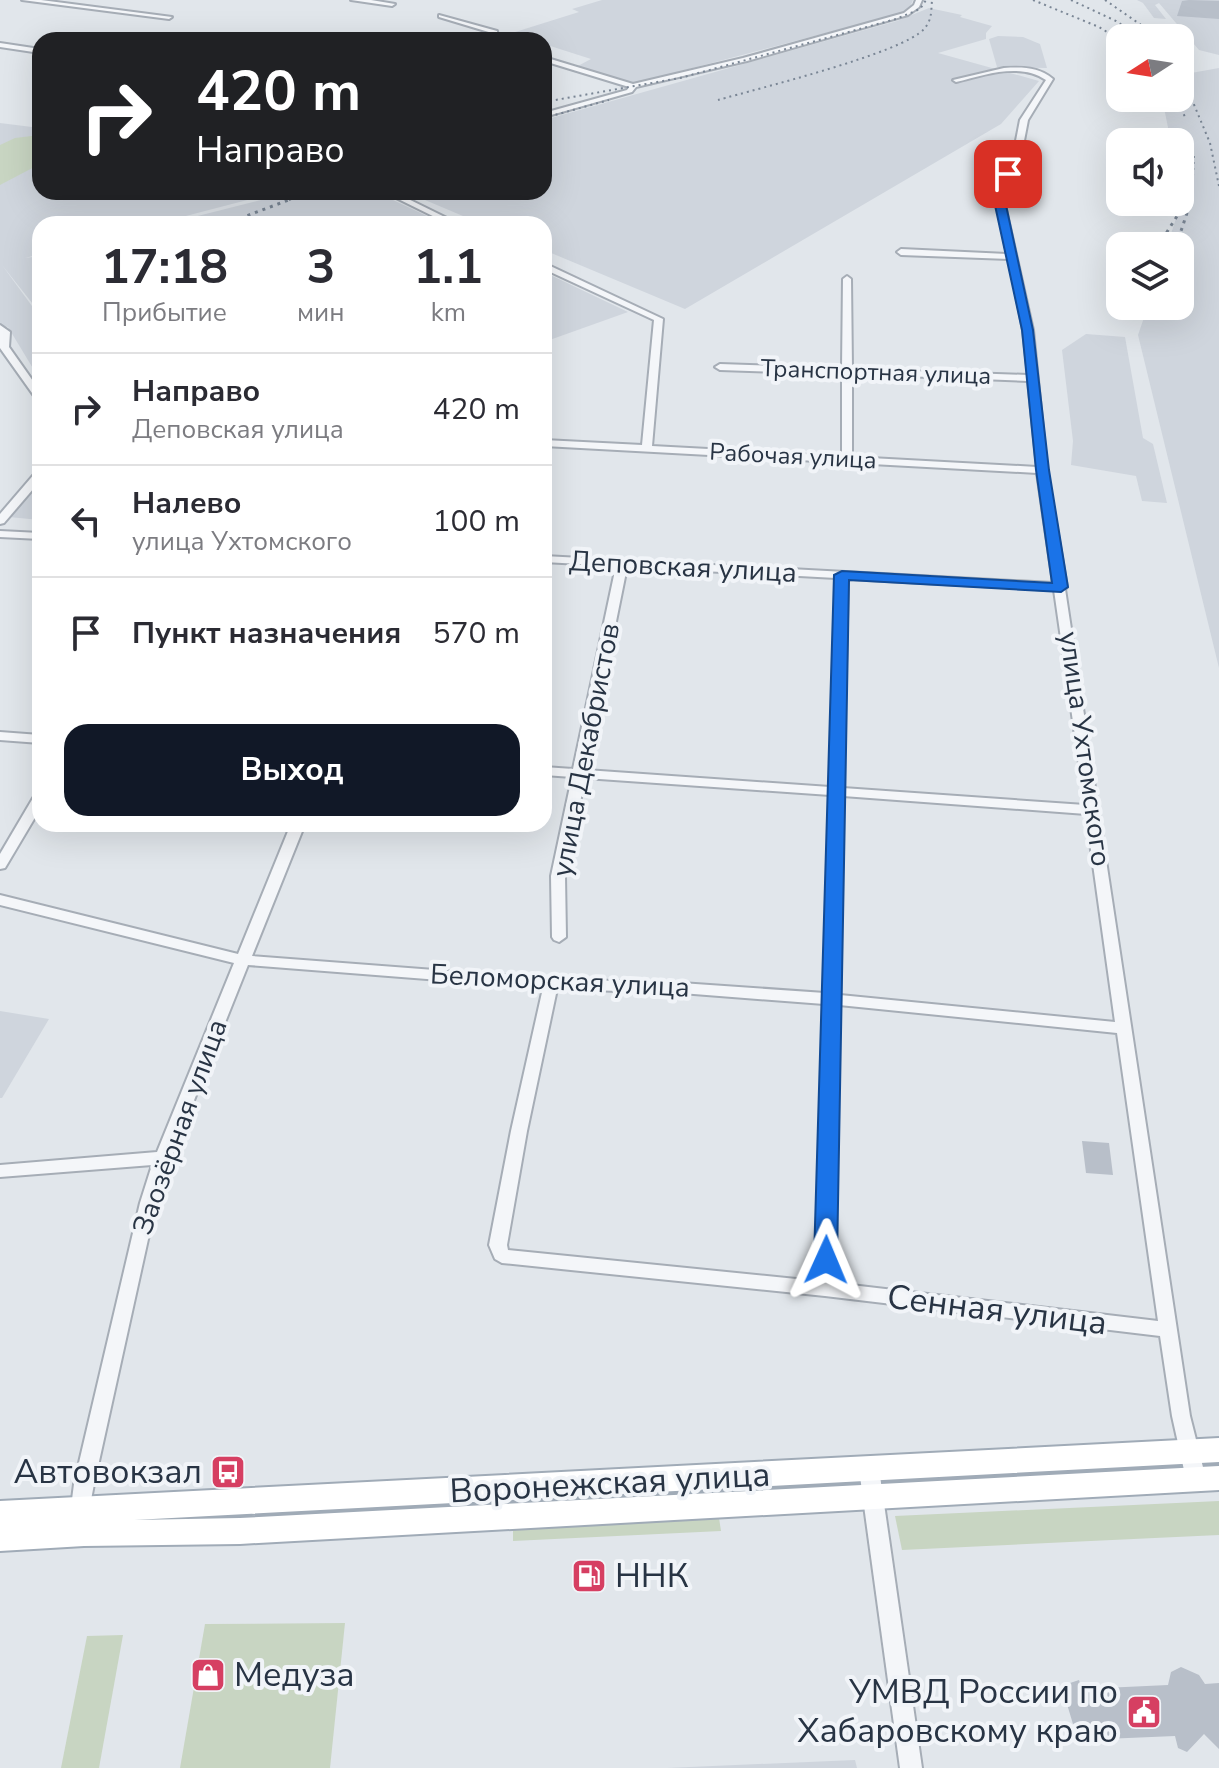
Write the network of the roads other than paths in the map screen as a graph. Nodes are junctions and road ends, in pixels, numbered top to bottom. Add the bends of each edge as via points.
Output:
1 (25, 0) edge
2 (354, 0) edge
3 (919, 0) edge
4 (392, 4) dead end
5 (441, 16) dead end
6 (169, 17) dead end
7 (495, 32) edge
8 (0, 45) edge
9 (32, 50) edge
10 (552, 61) edge
11 (956, 80) dead end
12 (633, 86) junction
13 (552, 113) edge
14 (405, 200) edge
15 (438, 216) edge
16 (901, 252) dead end
17 (1012, 257) junction
18 (552, 270) edge
19 (847, 279) dead end
20 (0, 328) edge
21 (720, 367) dead end
22 (848, 371) junction
23 (1032, 378) junction
24 (32, 387) edge
25 (552, 443) edge
26 (647, 448) junction
27 (847, 459) junction
28 (1042, 470) junction
29 (32, 483) edge
30 (0, 521) edge
31 (0, 534) edge
32 (32, 536) edge
33 (552, 560) edge
34 (622, 564) junction
35 (842, 575) junction
36 (1061, 587) junction
37 (0, 736) edge
38 (32, 738) edge
39 (552, 771) edge
40 (582, 773) junction
41 (835, 792) junction
42 (1093, 810) junction
43 (32, 811) edge
44 (295, 832) edge
45 (0, 865) edge
46 (0, 900) edge
47 (559, 937) dead end
48 (242, 960) junction
49 (551, 984) junction
50 (830, 999) junction
51 (1125, 1028) junction
52 (163, 1158) junction
53 (0, 1171) edge
54 (825, 1289) junction
55 (1169, 1330) junction
56 (1219, 1450) edge
57 (869, 1469) junction
58 (1201, 1469) edge
59 (873, 1499) junction
60 (0, 1514) edge
61 (82, 1521) junction
62 (0, 1538) edge
63 (911, 1768) edge

1 - 6 street
2 - 4 street
3 - 12 street via 906,14
5 - 7 street
8 - 9 street
10 - 12 street
11 - 17 street, улица Ухтомского via 1008,70 1049,77 1024,120 999,196
12 - 13 street
14 - 15 street
16 - 17 street
17 - 23 street, улица Ухтомского
18 - 26 street via 659,319
19 - 22 street
20 - 24 street via 5,332 4,347
21 - 22 street, Транспортная улица
22 - 23 street, Транспортная улица
22 - 27 street
23 - 28 street, улица Ухтомского
25 - 26 street, Рабочая улица
26 - 27 street, Рабочая улица
27 - 28 street, Рабочая улица
28 - 36 street, улица Ухтомского
29 - 30 street
31 - 32 street
33 - 34 street, Деповская улица
34 - 35 street, Деповская улица
34 - 40 street, улица Декабристов
35 - 36 street, Деповская улица
35 - 41 street
36 - 42 street, улица Ухтомского
37 - 38 street
39 - 40 street
40 - 41 street
40 - 47 street, улица Декабристов via 558,876
41 - 42 street
41 - 50 street
42 - 51 street, улица Ухтомского
43 - 45 street
44 - 48 street, Заозёрная улица
46 - 48 street, Беломорская улица
48 - 49 street, Беломорская улица
48 - 52 street, Заозёрная улица
49 - 50 street, Беломорская улица
49 - 54 street, Сенная улица via 519,1131 498,1245 501,1254 518,1261
50 - 51 street, Беломорская улица
50 - 54 street
51 - 55 street, улица Ухтомского
52 - 53 street
52 - 61 street, Заозёрная улица via 134,1260
54 - 55 street, Сенная улица
55 - 58 street, улица Ухтомского
56 - 58 main road, Воронежская улица
57 - 58 main road, Воронежская улица
57 - 59 street
57 - 61 main road, Воронежская улица
58 - 59 main road, Воронежская улица
59 - 61 main road, Воронежская улица via 240,1531
59 - 63 street
60 - 61 main road, Воронежская улица
61 - 62 main road, Воронежская улица

